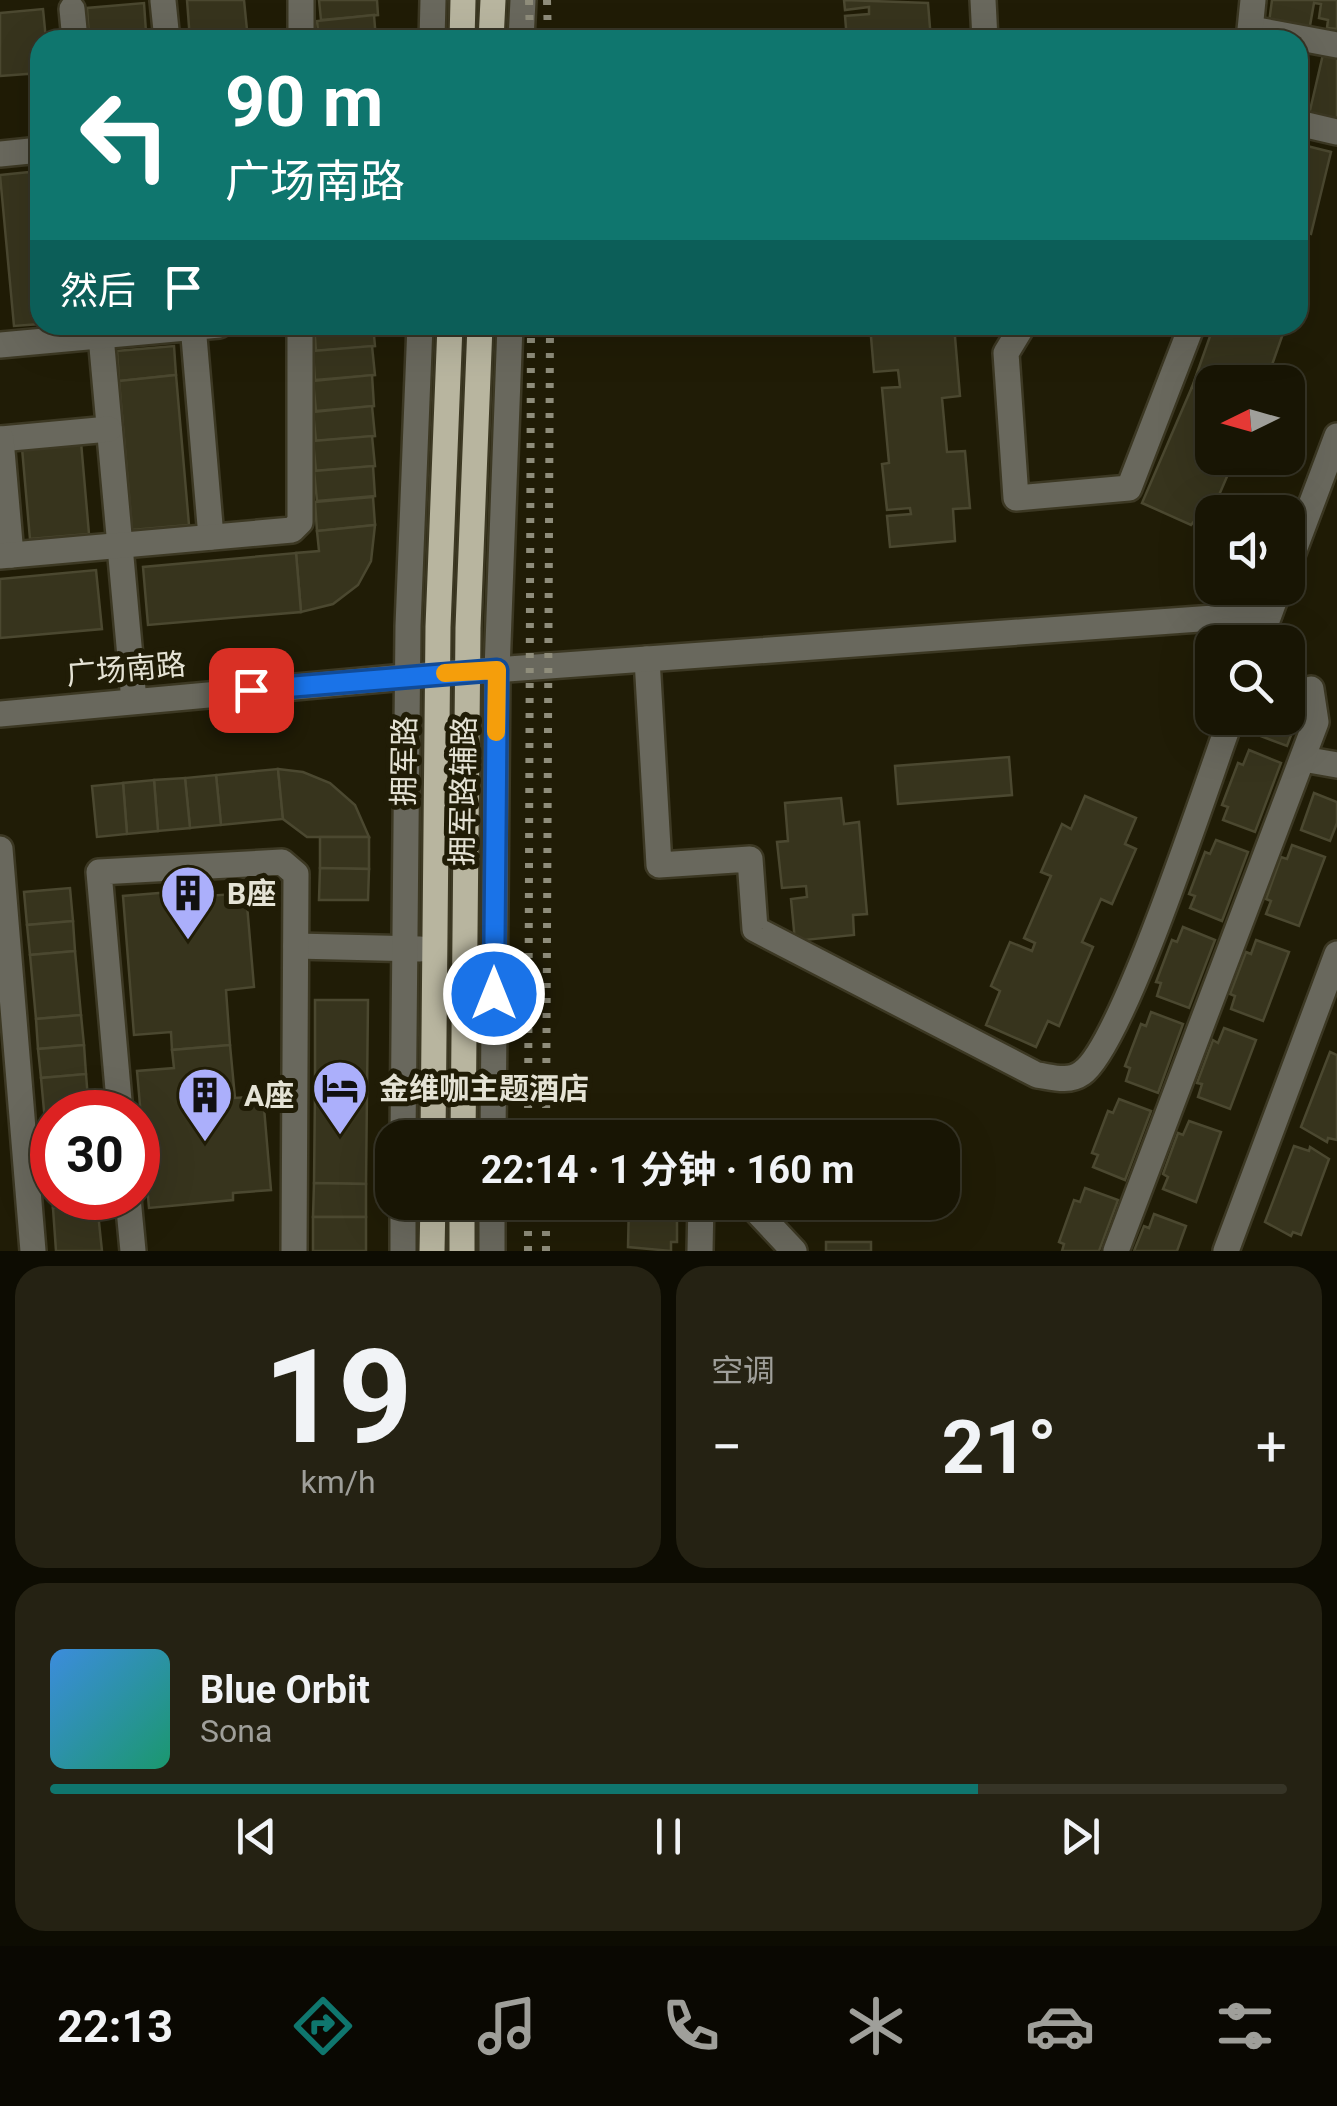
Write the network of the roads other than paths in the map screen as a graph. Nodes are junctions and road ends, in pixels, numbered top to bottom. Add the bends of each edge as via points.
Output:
1 (301, 0) edge
2 (433, 0) edge
3 (463, 0) edge
4 (492, 0) edge
5 (523, 0) edge
6 (983, 0) edge
7 (1253, 0) edge
8 (164, 1) edge
9 (72, 9) dead end
10 (74, 30) edge
11 (166, 30) edge
12 (301, 30) edge
13 (432, 30) edge
14 (462, 30) edge
15 (491, 30) edge
16 (522, 30) edge
17 (985, 30) edge
18 (1250, 30) edge
19 (1308, 41) edge
20 (1337, 45) edge
21 (1308, 125) edge
22 (1337, 132) edge
23 (30, 151) edge
24 (0, 154) edge
25 (65, 335) edge
26 (101, 335) edge
27 (194, 335) edge
28 (300, 335) edge
29 (420, 335) edge
30 (450, 335) edge
31 (480, 335) edge
32 (510, 335) edge
33 (1016, 335) edge
34 (1188, 335) edge
35 (0, 344) edge
36 (110, 429) junction
37 (1337, 436) edge
38 (0, 438) edge
39 (1305, 521) edge
40 (211, 537) junction
41 (120, 545) junction
42 (6, 555) edge
43 (1272, 605) edge
44 (1269, 614) junction
45 (1265, 625) edge
46 (646, 659) junction
47 (497, 670) junction
48 (467, 672) junction
49 (438, 674) junction
50 (408, 676) junction
51 (1311, 689) dead end
52 (134, 701) junction
53 (0, 714) edge
54 (1225, 735) edge
55 (1302, 758) junction
56 (1337, 765) edge
57 (0, 861) edge
58 (296, 946) junction
59 (405, 948) junction
60 (434, 949) junction
61 (1337, 954) edge
62 (118, 1090) edge
63 (403, 1120) edge
64 (433, 1120) edge
65 (463, 1120) edge
66 (493, 1120) edge
67 (130, 1220) edge
68 (403, 1220) edge
69 (433, 1220) edge
70 (462, 1220) edge
71 (492, 1220) edge
72 (701, 1220) edge
73 (765, 1220) edge
74 (33, 1251) edge
75 (133, 1251) edge
76 (294, 1251) edge
77 (402, 1251) edge
78 (432, 1251) edge
79 (462, 1251) edge
80 (492, 1251) edge
81 (700, 1251) edge
82 (794, 1251) edge
83 (1116, 1251) edge
84 (1226, 1251) edge

1 - 12 street
2 - 13 street
3 - 14 main road
4 - 15 main road
5 - 16 street
6 - 17 street
7 - 18 street
8 - 11 street
9 - 10 street
19 - 20 street
21 - 22 street
23 - 24 street
25 - 35 street
26 - 36 street
27 - 40 street
28 - 40 street via 300,522 292,530
29 - 50 street, 拥军路辅路
30 - 49 main road, 拥军路
31 - 48 main road, 拥军路
32 - 47 street, 拥军路辅路
33 - 34 street via 1006,352 1016,498 1129,488
36 - 38 street
36 - 41 street
37 - 39 street
38 - 42 street
40 - 41 street
41 - 42 street
41 - 52 street
43 - 44 street
44 - 45 street
44 - 46 street, 广场南路
46 - 47 street, 广场南路
46 - 54 street via 659,864 750,859 754,929 1037,1075 1065,1080 1100,1056 1123,1009
47 - 48 street, 广场南路
47 - 66 street, 拥军路辅路
48 - 49 street, 广场南路
48 - 65 main road, 拥军路
49 - 50 street, 广场南路
49 - 60 main road, 拥军路
50 - 52 street, 广场南路
50 - 59 street, 拥军路辅路
51 - 55 street via 1316,722
52 - 53 street, 广场南路
55 - 56 street
55 - 83 street
57 - 74 street
58 - 59 street
58 - 62 street via 296,874 282,862 99,872
58 - 76 street
59 - 60 street
59 - 63 street, 拥军路辅路
60 - 64 main road, 拥军路
61 - 84 street
67 - 75 street
68 - 77 street
69 - 78 main road
70 - 79 main road
71 - 80 street
72 - 81 street
73 - 82 street

